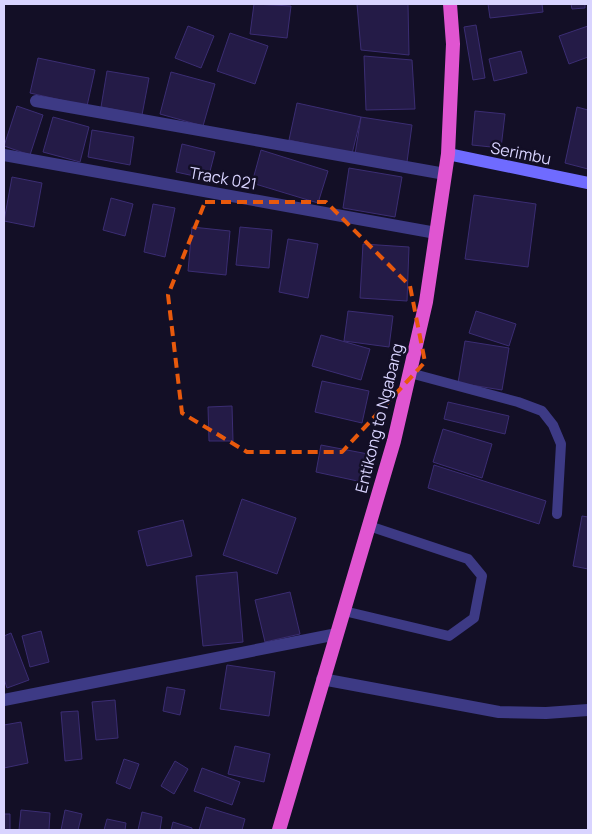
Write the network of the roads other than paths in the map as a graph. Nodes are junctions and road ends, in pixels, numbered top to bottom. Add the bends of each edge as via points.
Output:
1 (450, 4) edge
2 (36, 101) dead end
3 (448, 154) junction
4 (4, 155) edge
5 (446, 174) junction
6 (588, 182) edge
7 (436, 234) junction
8 (410, 373) junction
9 (557, 514) dead end
10 (368, 526) junction
11 (344, 611) junction
12 (337, 634) junction
13 (322, 678) junction
14 (4, 700) edge
15 (588, 710) edge
16 (279, 830) edge

1 - 3 highway, Entikong to Ngabang via 453,44
2 - 5 street
3 - 5 highway, Entikong to Ngabang
3 - 6 main road, Serimbu
4 - 7 street, Track 021
5 - 7 highway, Entikong to Ngabang
7 - 8 highway, Entikong to Ngabang via 426,302
8 - 9 lane via 542,411 553,425 561,444
8 - 10 highway, Entikong to Ngabang via 394,442
10 - 11 highway, Entikong to Ngabang
10 - 11 lane via 468,559 482,576 474,618 449,636
11 - 12 highway, Entikong to Ngabang
12 - 13 highway, Entikong to Ngabang
12 - 14 street
13 - 15 street via 499,712
13 - 16 highway, Entikong to Ngabang

